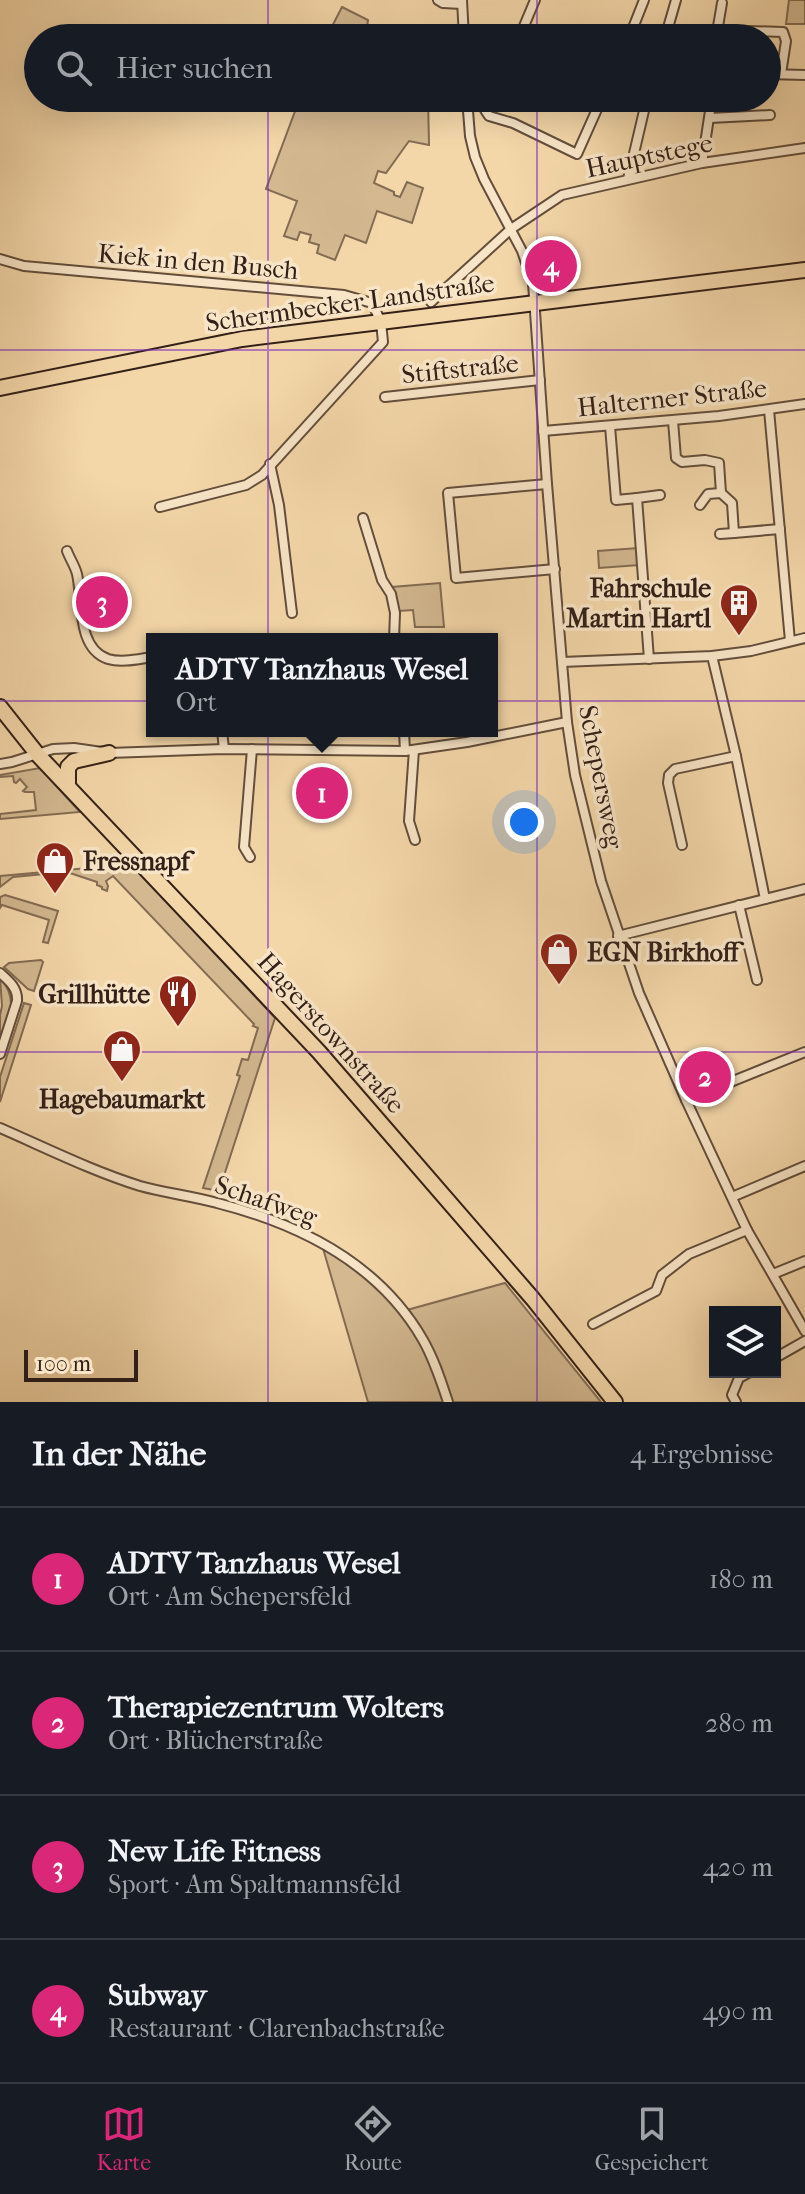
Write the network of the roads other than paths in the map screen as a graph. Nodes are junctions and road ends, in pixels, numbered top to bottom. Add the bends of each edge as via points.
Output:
1 (438, 0) edge
2 (535, 0) edge
3 (644, 0) edge
4 (676, 0) edge
5 (462, 2) edge
6 (722, 3) dead end
7 (463, 24) edge
8 (525, 24) edge
9 (635, 24) edge
10 (669, 24) edge
11 (719, 24) edge
12 (781, 32) edge
13 (781, 75) edge
14 (785, 75) junction
15 (805, 75) edge
16 (468, 112) edge
17 (486, 112) edge
18 (596, 112) edge
19 (644, 112) edge
20 (711, 112) edge
21 (770, 115) dead end
22 (710, 118) junction
23 (805, 148) edge
24 (702, 163) junction
25 (628, 179) junction
26 (511, 229) junction
27 (0, 259) edge
28 (805, 270) edge
29 (431, 302) dead end
30 (536, 302) junction
31 (381, 322) junction
32 (540, 380) junction
33 (0, 388) edge
34 (385, 397) dead end
35 (805, 404) edge
36 (769, 410) junction
37 (673, 421) junction
38 (610, 426) junction
39 (543, 431) junction
40 (270, 464) junction
41 (547, 484) junction
42 (721, 493) junction
43 (660, 495) dead end
44 (637, 498) junction
45 (700, 505) dead end
46 (160, 507) dead end
47 (363, 518) dead end
48 (780, 529) junction
49 (734, 533) junction
50 (720, 534) dead end
51 (67, 551) dead end
52 (555, 569) junction
53 (292, 613) dead end
54 (393, 633) edge
55 (805, 638) edge
56 (790, 641) junction
57 (712, 656) junction
58 (146, 658) edge
59 (649, 659) junction
60 (562, 662) junction
61 (0, 707) edge
62 (567, 722) junction
63 (498, 734) edge
64 (223, 737) edge
65 (406, 737) edge
66 (483, 737) edge
67 (224, 749) junction
68 (252, 749) junction
69 (410, 750) junction
70 (109, 753) junction
71 (38, 755) junction
72 (736, 756) junction
73 (0, 764) edge
74 (68, 785) junction
75 (415, 840) dead end
76 (682, 845) dead end
77 (250, 857) dead end
78 (805, 889) edge
79 (765, 899) junction
80 (739, 905) junction
81 (618, 936) junction
82 (0, 973) edge
83 (757, 980) dead end
84 (805, 1052) edge
85 (0, 1054) edge
86 (686, 1100) junction
87 (0, 1128) edge
88 (805, 1166) edge
89 (732, 1197) junction
90 (747, 1230) junction
91 (805, 1261) edge
92 (773, 1274) junction
93 (593, 1324) dead end
94 (805, 1331) edge
95 (805, 1341) edge
96 (781, 1355) edge
97 (739, 1378) edge
98 (448, 1402) edge
99 (615, 1402) edge
100 (736, 1402) edge

1 - 5 street
2 - 8 street
3 - 9 street
4 - 10 street
5 - 7 street
6 - 11 street
12 - 14 street via 786,41
13 - 14 street
14 - 15 street
16 - 26 street, Schepersweg via 475,157
17 - 18 street, Hauptstege via 577,154
19 - 25 street
20 - 22 street
21 - 22 street
22 - 24 street
23 - 24 street, Hauptstege
24 - 25 street, Hauptstege
25 - 26 street, Hauptstege via 562,195
26 - 29 street, Hauptstege
26 - 30 street, Schepersweg via 527,262
27 - 31 street, Kiek in den Busch via 24,266 344,295 372,303
28 - 30 main road, Schermbecker Landstraße
30 - 31 main road, Schermbecker Landstraße
30 - 32 street, Schepersweg
31 - 33 main road, Schermbecker Landstraße via 242,339
31 - 40 street via 383,342
32 - 34 street, Stiftstraße
32 - 39 street, Schepersweg
35 - 36 street, Halterner Straße
36 - 37 street, Halterner Straße
36 - 48 street
37 - 38 street, Halterner Straße
37 - 42 street via 676,458 719,463
38 - 39 street, Halterner Straße
38 - 44 street via 616,500
39 - 41 street, Schepersweg
40 - 46 street via 246,485
40 - 53 street
41 - 52 street, Schepersweg
41 - 52 street via 448,493 449,507 456,578
42 - 45 street via 708,494
42 - 49 street via 732,503
43 - 44 street
44 - 59 street
47 - 54 street via 391,594
48 - 49 street
48 - 56 street
49 - 50 street
51 - 58 street via 77,571 83,623 96,652 121,661
52 - 60 street, Schepersweg
55 - 56 street
56 - 57 street
57 - 59 street
57 - 72 street
59 - 60 street
60 - 62 street, Schepersweg
61 - 71 main road, Hagerstownstraße
62 - 63 street
62 - 81 street, Schepersweg via 578,787
64 - 67 street
65 - 69 street
66 - 69 street
67 - 68 street
67 - 70 street
68 - 69 street
68 - 77 street via 244,847
69 - 75 street via 409,821
70 - 71 street via 74,748
70 - 74 main road via 74,761 68,767
71 - 73 street
71 - 74 main road, Hagerstownstraße
72 - 76 street via 675,769 669,775
72 - 79 street
74 - 99 main road, Hagerstownstraße via 319,1052
78 - 79 street
79 - 80 street
80 - 81 street
80 - 83 street
81 - 86 street, Schepersweg
82 - 85 street via 18,995
84 - 86 street
86 - 89 street, Schepersweg
87 - 98 street, Schafweg via 118,1178 255,1214 328,1245 405,1312 424,1342
88 - 89 street
89 - 90 street, Schepersweg
90 - 92 street, Schepersweg
90 - 93 street via 689,1254 662,1275 656,1291
91 - 92 street
92 - 94 street, Schepersweg
95 - 96 street
97 - 100 street via 732,1395

